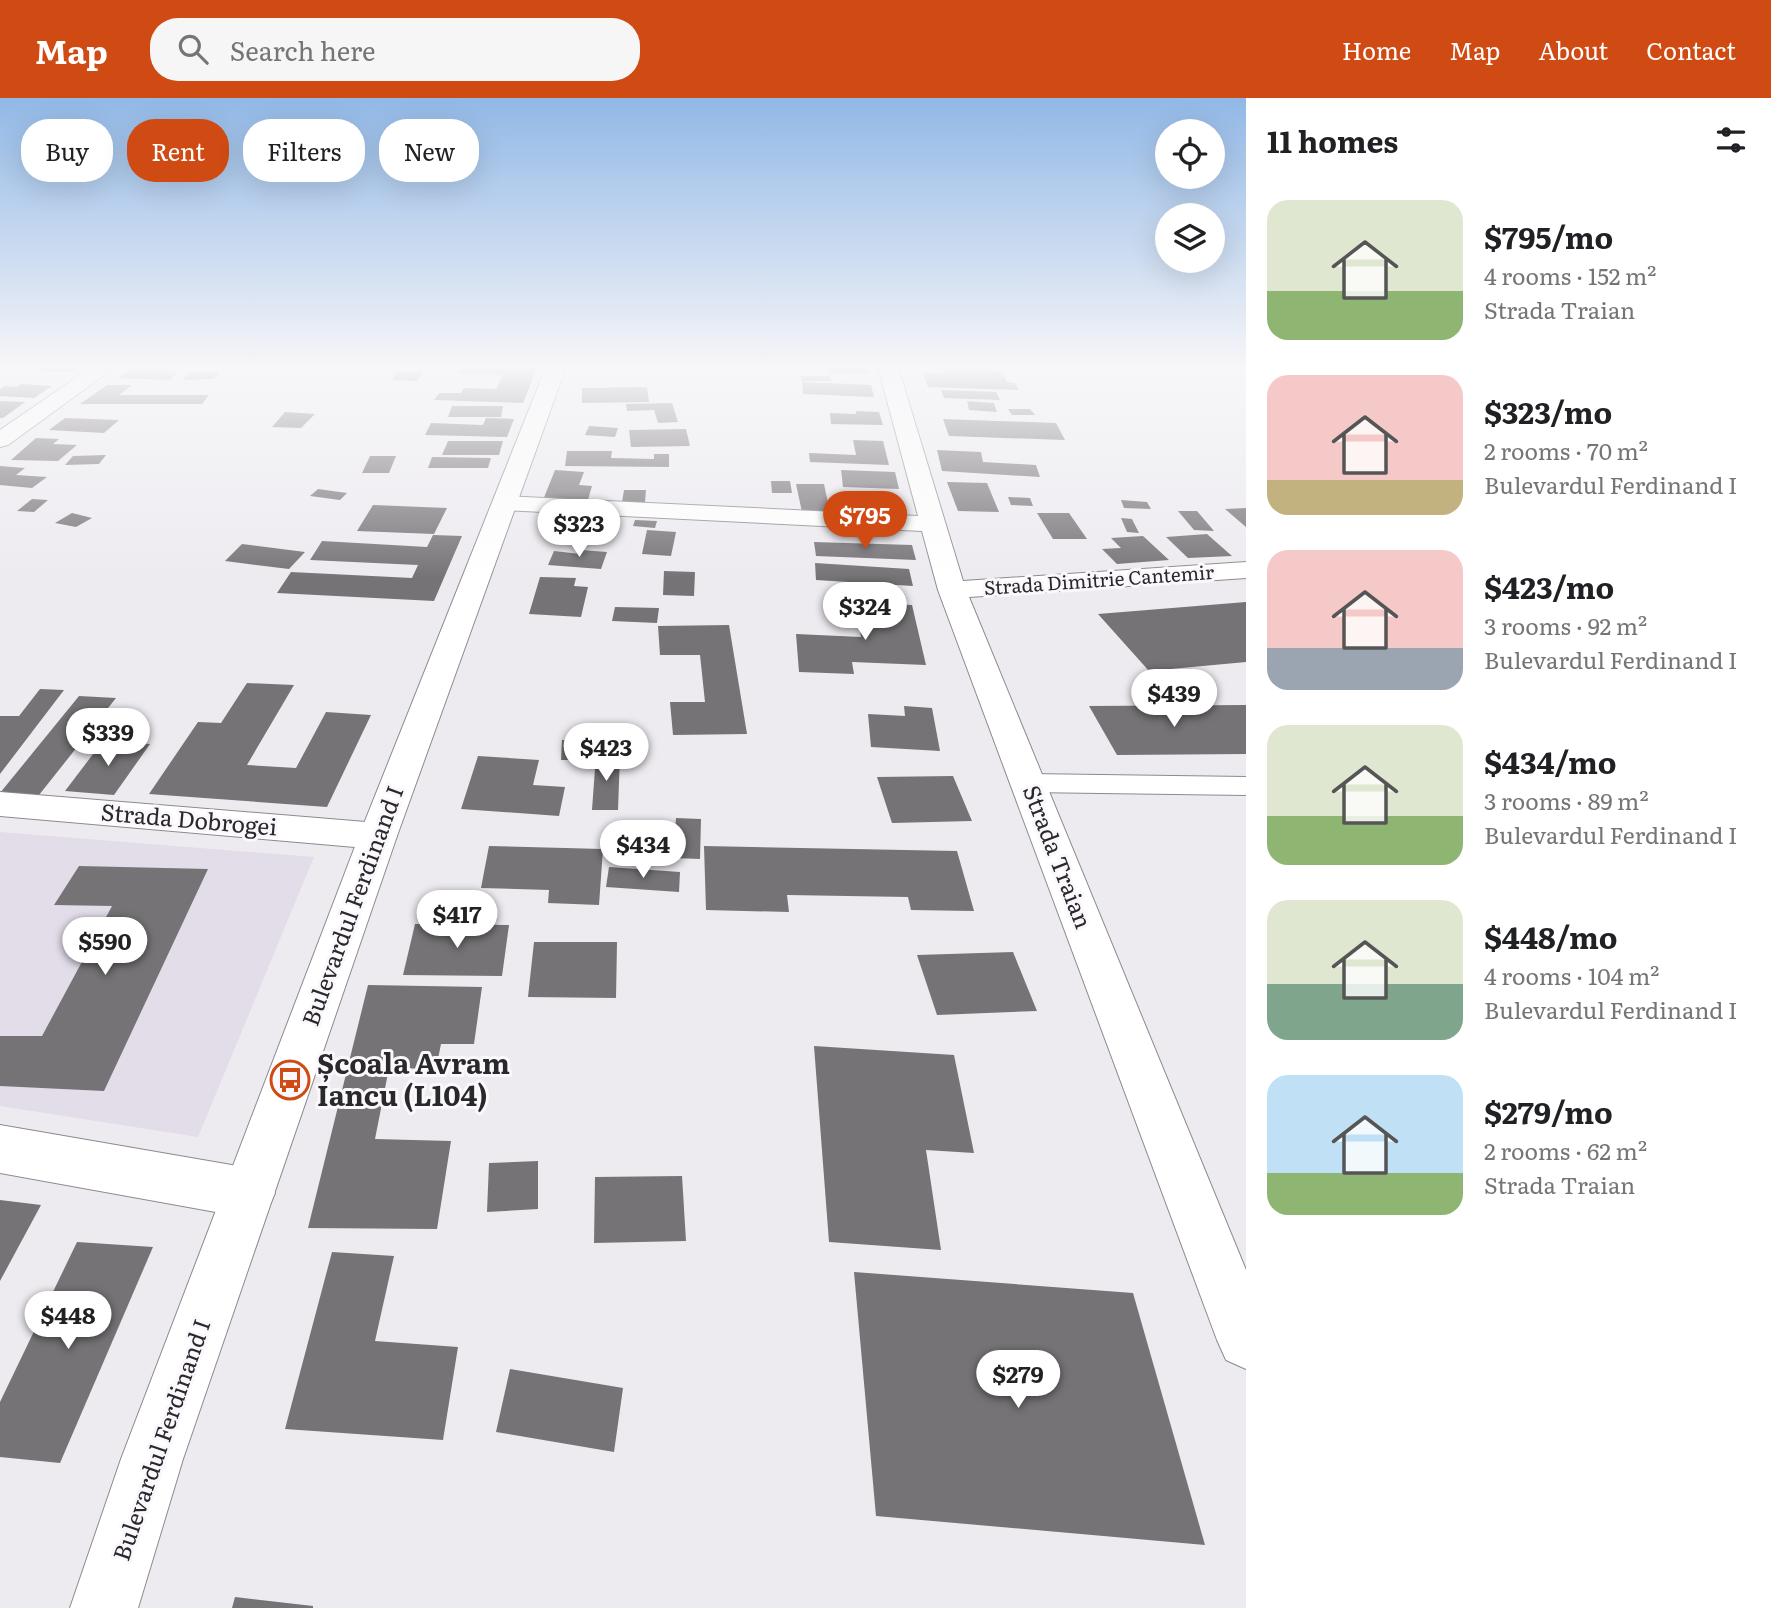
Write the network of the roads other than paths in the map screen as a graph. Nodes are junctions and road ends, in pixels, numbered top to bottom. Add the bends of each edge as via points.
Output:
1 (530, 437) edge
2 (908, 437) edge
3 (505, 503) junction
4 (932, 524) junction
5 (1246, 570) edge
6 (952, 590) junction
7 (1028, 783) junction
8 (1246, 786) edge
9 (0, 804) edge
10 (378, 836) junction
11 (0, 1149) edge
12 (249, 1193) junction
13 (1246, 1340) edge
14 (104, 1608) edge

1 - 3 street, Bulevardul Ferdinand I
2 - 4 street, Strada Traian
3 - 4 street
3 - 10 street, Bulevardul Ferdinand I
4 - 6 street, Strada Traian
5 - 6 street, Strada Dimitrie Cantemir
6 - 7 street, Strada Traian
7 - 8 lane
7 - 13 street, Strada Traian
9 - 10 street, Strada Dobrogei
10 - 12 street, Bulevardul Ferdinand I
11 - 12 street
12 - 14 street, Bulevardul Ferdinand I via 152,1459

